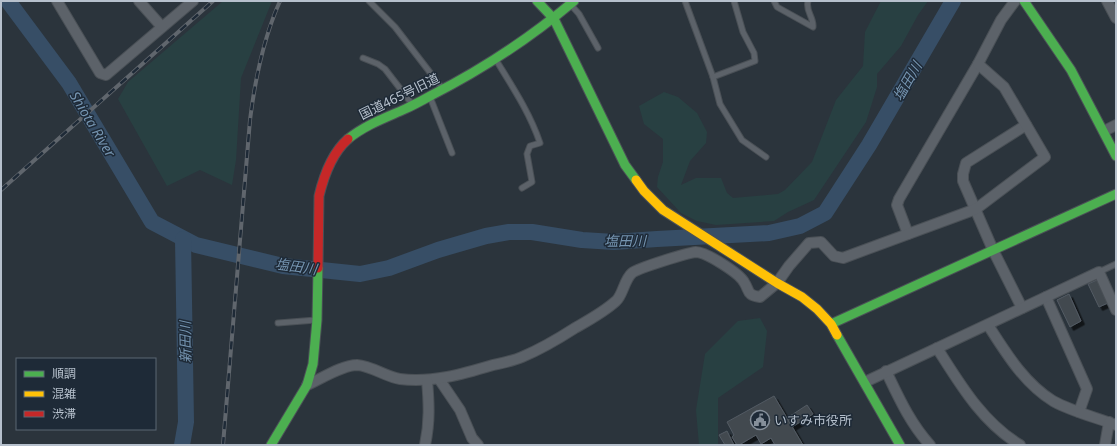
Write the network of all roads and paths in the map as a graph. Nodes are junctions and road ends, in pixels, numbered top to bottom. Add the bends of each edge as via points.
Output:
1 (57, 1) edge
2 (139, 1) edge
3 (194, 1) edge
4 (369, 1) edge
5 (537, 1) edge
6 (685, 1) edge
7 (734, 1) edge
8 (774, 1) edge
9 (808, 1) edge
10 (1015, 1) edge
11 (1024, 1) edge
12 (1107, 1) edge
13 (572, 3) edge
14 (1116, 18) edge
15 (554, 19) junction
16 (162, 28) junction
17 (598, 48) dead end
18 (363, 58) dead end
19 (495, 59) junction
20 (978, 64) junction
21 (713, 77) junction
22 (443, 89) junction
23 (430, 96) junction
24 (413, 105) junction
25 (1026, 125) junction
26 (1116, 125) edge
27 (1104, 130) junction
28 (452, 153) dead end
29 (1116, 156) edge
30 (766, 157) dead end
31 (522, 188) dead end
32 (1116, 194) edge
33 (976, 209) junction
34 (908, 234) junction
35 (993, 250) junction
36 (1116, 264) edge
37 (1099, 272) junction
38 (777, 283) junction
39 (1046, 297) junction
40 (1022, 308) junction
41 (1116, 310) edge
42 (317, 320) junction
43 (278, 323) dead end
44 (831, 324) junction
45 (988, 325) junction
46 (937, 348) junction
47 (886, 372) junction
48 (439, 379) junction
49 (427, 380) junction
50 (864, 382) junction
51 (307, 385) junction
52 (1079, 412) junction
53 (1113, 424) edge
54 (270, 445) edge
55 (425, 445) edge
56 (478, 445) edge
57 (900, 445) edge
58 (930, 445) edge
59 (1020, 445) edge
60 (1105, 445) edge

1 - 16 street via 100,73 106,76
2 - 16 street
3 - 16 street
4 - 22 lane via 395,27
5 - 15 street
6 - 21 lane
7 - 21 lane via 755,61
8 - 9 lane via 777,7 813,27 807,9
10 - 20 street via 1001,20
11 - 27 street via 1071,70
12 - 14 street
13 - 15 street, 国道465号旧道
13 - 17 lane
15 - 19 street, 国道465号旧道
15 - 38 street via 625,165 644,190 663,210
18 - 24 lane via 385,69
19 - 22 street, 国道465号旧道
19 - 31 lane via 522,102 540,143 530,146 527,154 532,182
20 - 25 street via 1004,87
20 - 34 street via 899,199 897,205
21 - 30 lane via 720,104 742,140
22 - 23 street, 国道465号旧道
23 - 24 street, 国道465号旧道
23 - 28 lane
24 - 42 street, 国道465号旧道 via 366,126 345,142 337,152 322,183 319,196
25 - 33 street via 966,163 963,181
25 - 33 street via 1045,157
26 - 27 street
27 - 29 street
32 - 35 street
33 - 34 street
33 - 35 street
34 - 38 street via 843,258 834,256 821,242 809,244
35 - 40 street
35 - 44 street
36 - 37 lane
37 - 39 street
37 - 41 street
38 - 44 street via 818,309
38 - 48 street via 760,297 752,296 744,281 737,275 701,252 694,252 633,272 617,300 546,346 520,358
39 - 40 street
39 - 52 street via 1087,390
40 - 45 street
42 - 43 lane
42 - 51 street, 国道465号旧道 via 313,364
44 - 50 street
45 - 46 street
45 - 52 street via 1015,366 1031,383 1053,401
46 - 47 street
46 - 59 street via 970,398 990,421
47 - 50 street
47 - 58 street via 904,409
48 - 49 street
48 - 56 street via 460,410 472,438
49 - 51 street via 400,379 357,365 346,367
49 - 55 street via 430,408
50 - 57 street
51 - 54 street, 国道465号旧道
52 - 53 street
53 - 60 street

